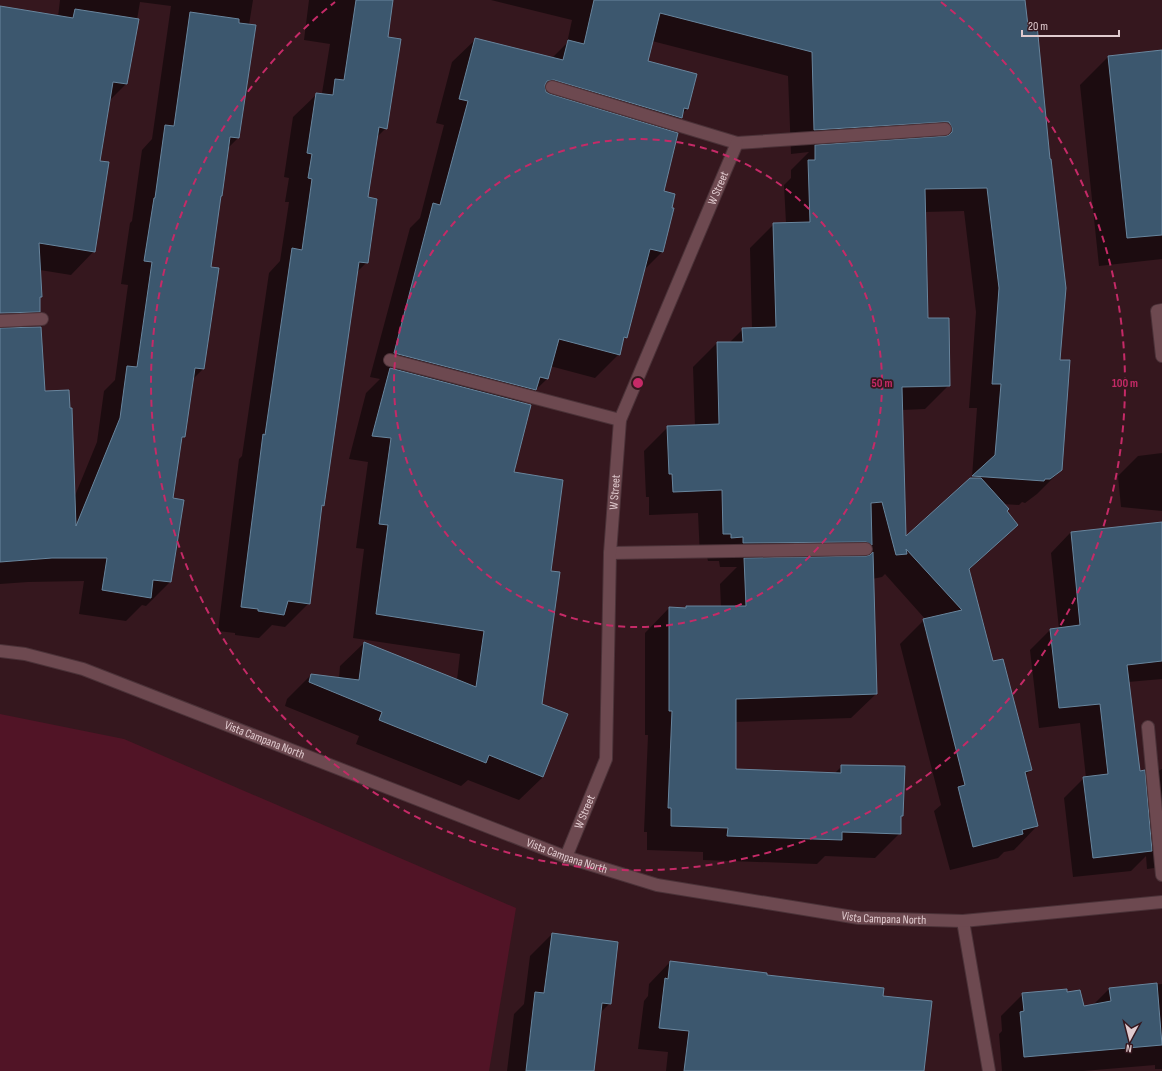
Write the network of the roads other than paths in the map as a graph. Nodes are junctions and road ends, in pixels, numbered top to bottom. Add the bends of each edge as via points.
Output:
1 (552, 87) dead end
2 (945, 129) dead end
3 (737, 143) junction
4 (1162, 310) edge
5 (42, 319) dead end
6 (0, 321) edge
7 (1162, 356) edge
8 (390, 360) dead end
9 (620, 420) junction
10 (866, 549) dead end
11 (610, 553) junction
12 (0, 652) edge
13 (1148, 727) dead end
14 (566, 857) junction
15 (1162, 875) edge
16 (1162, 902) edge
17 (963, 921) junction
18 (989, 1071) edge

1 - 3 street
2 - 3 street
3 - 9 street, W Street
4 - 7 street via 1157,311
5 - 6 street
8 - 9 street
9 - 11 street, W Street
10 - 11 street
11 - 14 street, W Street via 606,759
12 - 14 street, Vista Campana North via 25,654 83,669
13 - 15 street
14 - 17 street, Vista Campana North via 657,885 859,918
16 - 17 street, Vista Campana North
17 - 18 street

